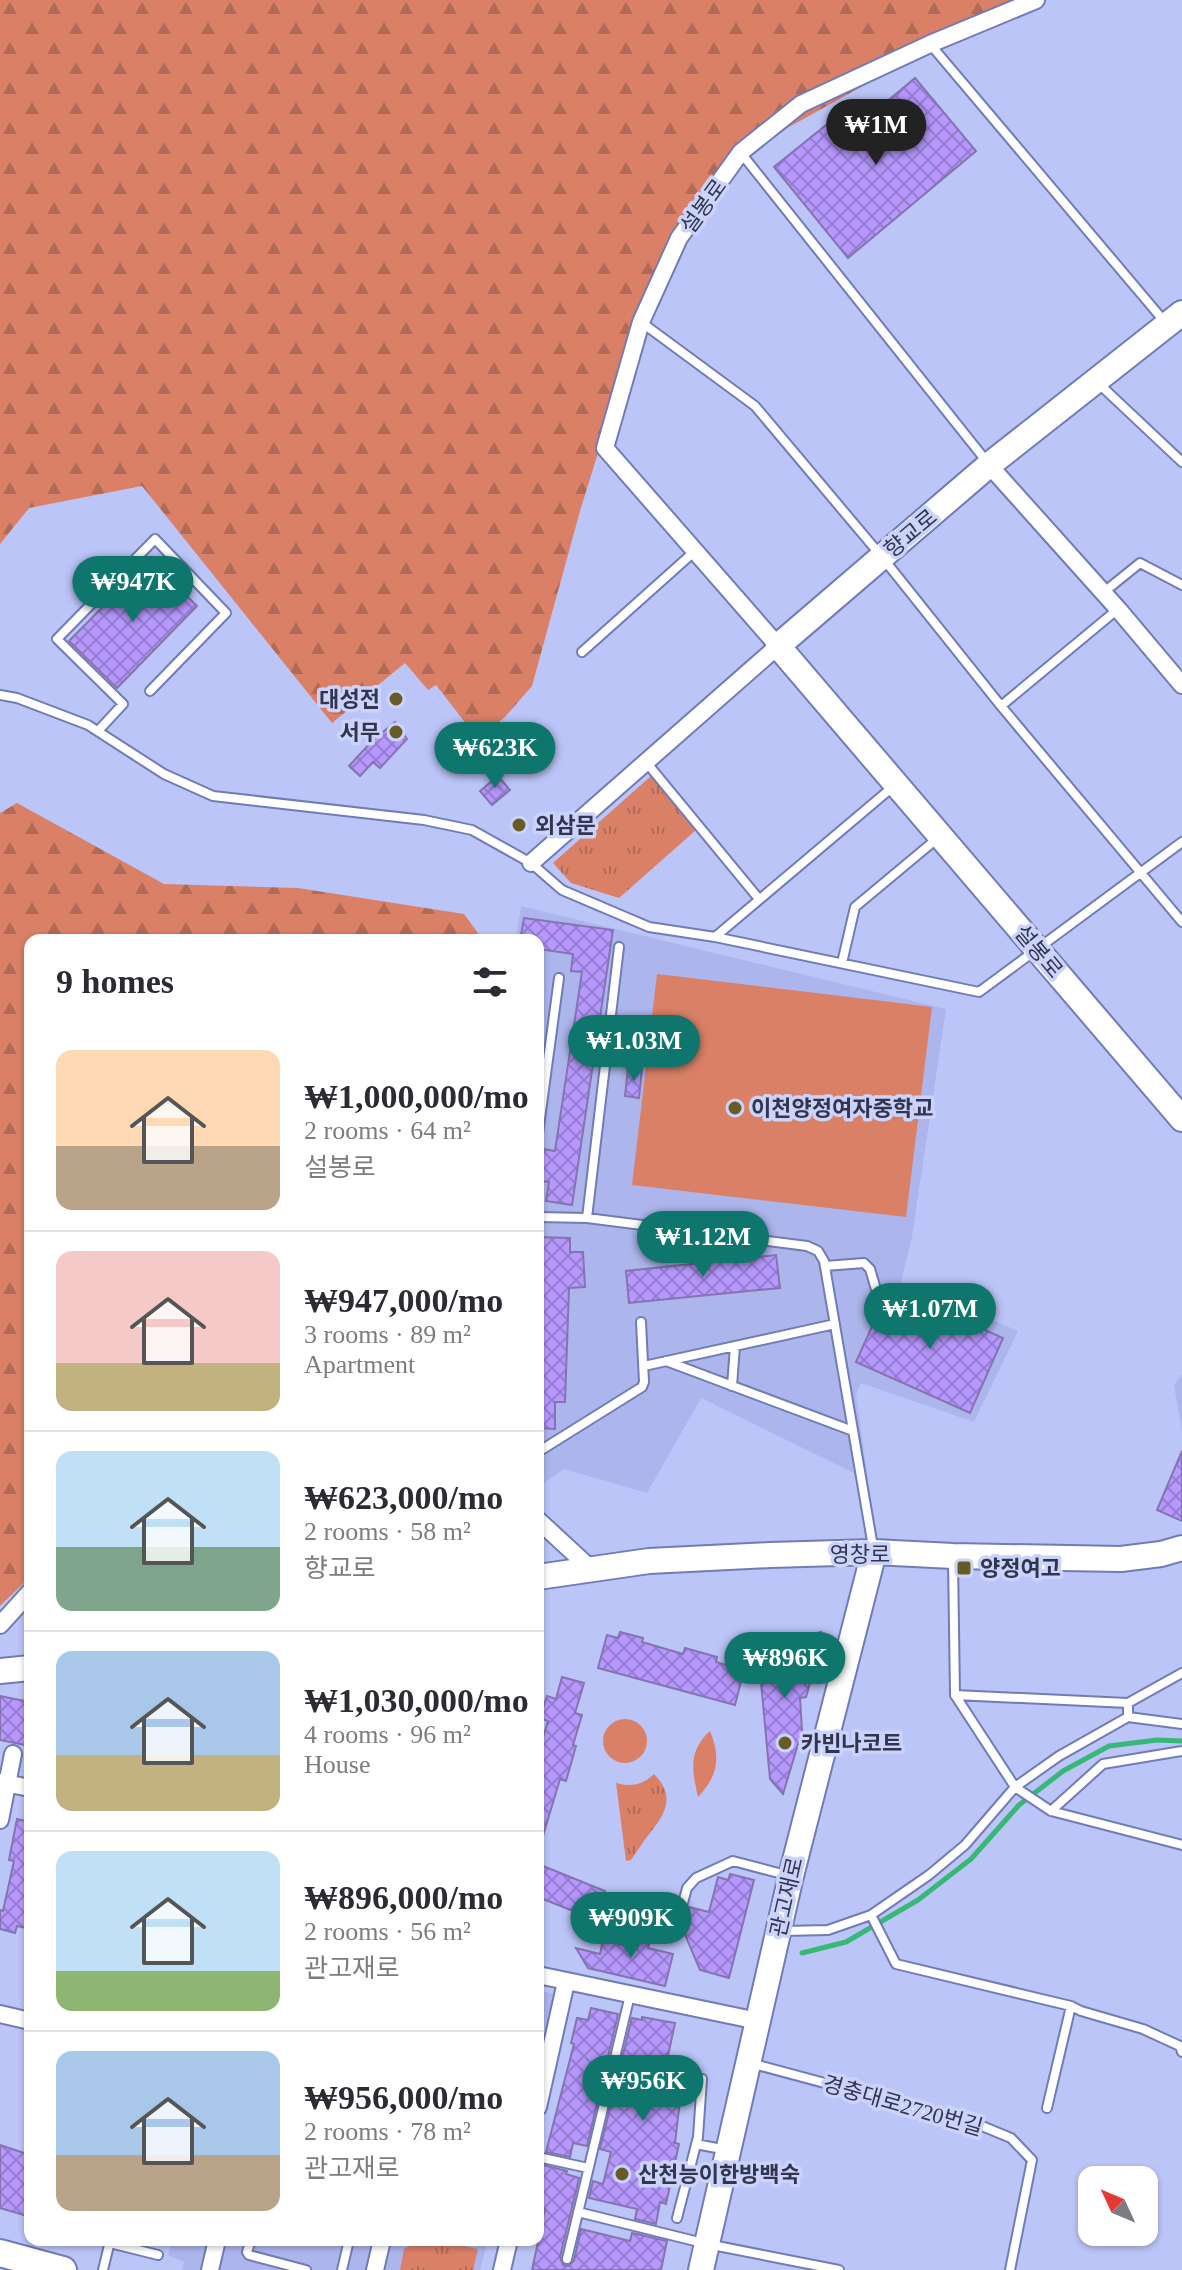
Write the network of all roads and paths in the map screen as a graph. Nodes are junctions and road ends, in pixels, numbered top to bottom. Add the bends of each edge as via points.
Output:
1 (1036, 0) edge
2 (930, 44) junction
3 (741, 152) junction
4 (1175, 319) edge
5 (641, 322) junction
6 (1096, 381) junction
7 (1182, 462) edge
8 (989, 465) junction
9 (695, 551) junction
10 (882, 557) junction
11 (1182, 585) edge
12 (1103, 593) junction
13 (1118, 609) junction
14 (778, 646) junction
15 (582, 652) dead end
16 (1182, 685) edge
17 (150, 691) dead end
18 (0, 695) edge
19 (1001, 706) junction
20 (98, 731) junction
21 (646, 762) junction
22 (896, 784) junction
23 (940, 835) junction
24 (1182, 842) edge
25 (531, 863) junction
26 (1141, 872) junction
27 (759, 899) junction
28 (1182, 922) edge
29 (715, 937) junction
30 (619, 947) dead end
31 (1038, 950) junction
32 (842, 963) junction
33 (559, 978) dead end
34 (544, 1089) edge
35 (1182, 1119) edge
36 (544, 1217) edge
37 (587, 1218) junction
38 (825, 1266) junction
39 (878, 1296) dead end
40 (641, 1322) dead end
41 (835, 1324) junction
42 (735, 1346) junction
43 (666, 1361) junction
44 (644, 1366) junction
45 (732, 1386) junction
46 (853, 1431) junction
47 (544, 1448) edge
48 (544, 1526) edge
49 (1182, 1548) edge
50 (874, 1552) junction
51 (953, 1556) junction
52 (590, 1568) junction
53 (544, 1576) edge
54 (24, 1599) edge
55 (0, 1625) edge
56 (24, 1669) edge
57 (0, 1671) edge
58 (1182, 1673) edge
59 (955, 1695) junction
60 (1128, 1703) junction
61 (1128, 1717) junction
62 (1182, 1724) edge
63 (1182, 1751) edge
64 (13, 1754) dead end
65 (4, 1783) edge
66 (24, 1787) edge
67 (1019, 1789) junction
68 (1051, 1811) junction
69 (0, 1820) edge
70 (1182, 1845) edge
71 (791, 1876) junction
72 (872, 1917) junction
73 (778, 1931) junction
74 (675, 1932) dead end
75 (544, 1976) edge
76 (566, 1982) junction
77 (630, 1995) junction
78 (1071, 2006) junction
79 (0, 2014) edge
80 (24, 2020) edge
81 (758, 2021) junction
82 (1182, 2052) edge
83 (749, 2063) junction
84 (702, 2079) dead end
85 (544, 2080) edge
86 (1047, 2108) dead end
87 (696, 2144) junction
88 (729, 2151) junction
89 (544, 2158) edge
90 (588, 2168) junction
91 (578, 2212) junction
92 (677, 2218) dead end
93 (707, 2244) junction
94 (109, 2246) edge
95 (125, 2246) edge
96 (216, 2246) edge
97 (249, 2246) edge
98 (348, 2246) edge
99 (381, 2246) edge
100 (508, 2246) edge
101 (0, 2253) edge
102 (158, 2255) dead end
103 (567, 2259) dead end
104 (63, 2270) edge
105 (103, 2270) edge
106 (210, 2270) edge
107 (306, 2270) edge
108 (342, 2270) edge
109 (375, 2270) edge
110 (502, 2270) edge
111 (701, 2270) edge
112 (839, 2270) edge
113 (1010, 2270) edge

1 - 2 street, 설봉로
2 - 3 street, 설봉로 via 801,104
2 - 4 lane
3 - 5 street, 설봉로 via 679,238
3 - 8 lane
4 - 6 street, 향교로
5 - 9 street, 설봉로 via 605,448
5 - 10 lane via 755,406
6 - 7 lane
6 - 8 street, 향교로
8 - 10 street, 향교로
8 - 12 street
9 - 14 street, 설봉로
9 - 15 lane
10 - 14 street, 향교로
10 - 19 lane
11 - 12 lane via 1140,563
12 - 13 street
13 - 16 street
13 - 19 lane
14 - 21 street, 향교로
14 - 22 street, 설봉로
17 - 20 lane via 226,613 155,539 57,639 123,704
18 - 20 lane
19 - 26 lane
20 - 25 lane via 164,774 213,796 472,830
21 - 25 street, 향교로
21 - 27 lane
22 - 23 street, 설봉로
22 - 27 lane
23 - 31 street, 설봉로
23 - 32 lane via 855,907
24 - 26 lane
25 - 29 lane via 562,890 649,927
26 - 28 lane
26 - 31 lane
27 - 29 lane
29 - 32 lane
30 - 37 lane
31 - 32 lane via 979,992
31 - 35 street, 설봉로
33 - 34 lane
36 - 37 lane
37 - 38 lane via 807,1246 822,1255
38 - 39 lane via 864,1263
38 - 41 lane
40 - 44 lane
41 - 42 lane
41 - 46 lane
42 - 43 lane
42 - 45 lane
43 - 44 lane
43 - 45 lane
44 - 47 lane via 640,1389
45 - 46 lane
46 - 50 lane
48 - 52 street
49 - 51 street, 영창로 via 1121,1559
50 - 51 street, 영창로
50 - 52 street, 영창로
50 - 71 street, 관고재로
51 - 59 lane
52 - 53 street, 영창로
54 - 55 street
56 - 57 street
58 - 60 lane
59 - 60 lane
59 - 67 lane
60 - 61 lane
61 - 62 lane
61 - 67 lane via 1059,1756
63 - 68 lane via 1103,1764
64 - 65 street
65 - 66 street
65 - 69 street
67 - 68 lane
67 - 72 lane via 965,1845
68 - 70 lane
71 - 73 street, 관고재로
71 - 74 lane via 733,1861 696,1878 687,1888
72 - 73 lane via 828,1930
72 - 78 lane via 896,1964
73 - 81 street, 관고재로
75 - 76 street
76 - 77 street
76 - 85 street
77 - 81 street
77 - 90 lane
78 - 82 lane via 1143,2029 1180,2046
78 - 86 lane
79 - 80 street
81 - 83 street, 관고재로
83 - 88 street, 관고재로
83 - 113 lane, 경충대로2720번길 via 977,2124 1011,2138 1032,2160
84 - 87 lane
87 - 88 lane
87 - 92 lane
88 - 93 street, 관고재로
89 - 90 lane
90 - 91 lane
91 - 93 lane
91 - 103 lane
93 - 111 street, 관고재로
93 - 112 lane
94 - 105 lane
95 - 102 lane
96 - 106 street
97 - 107 lane via 249,2255
98 - 108 lane
99 - 109 street
100 - 110 street
101 - 104 main road

